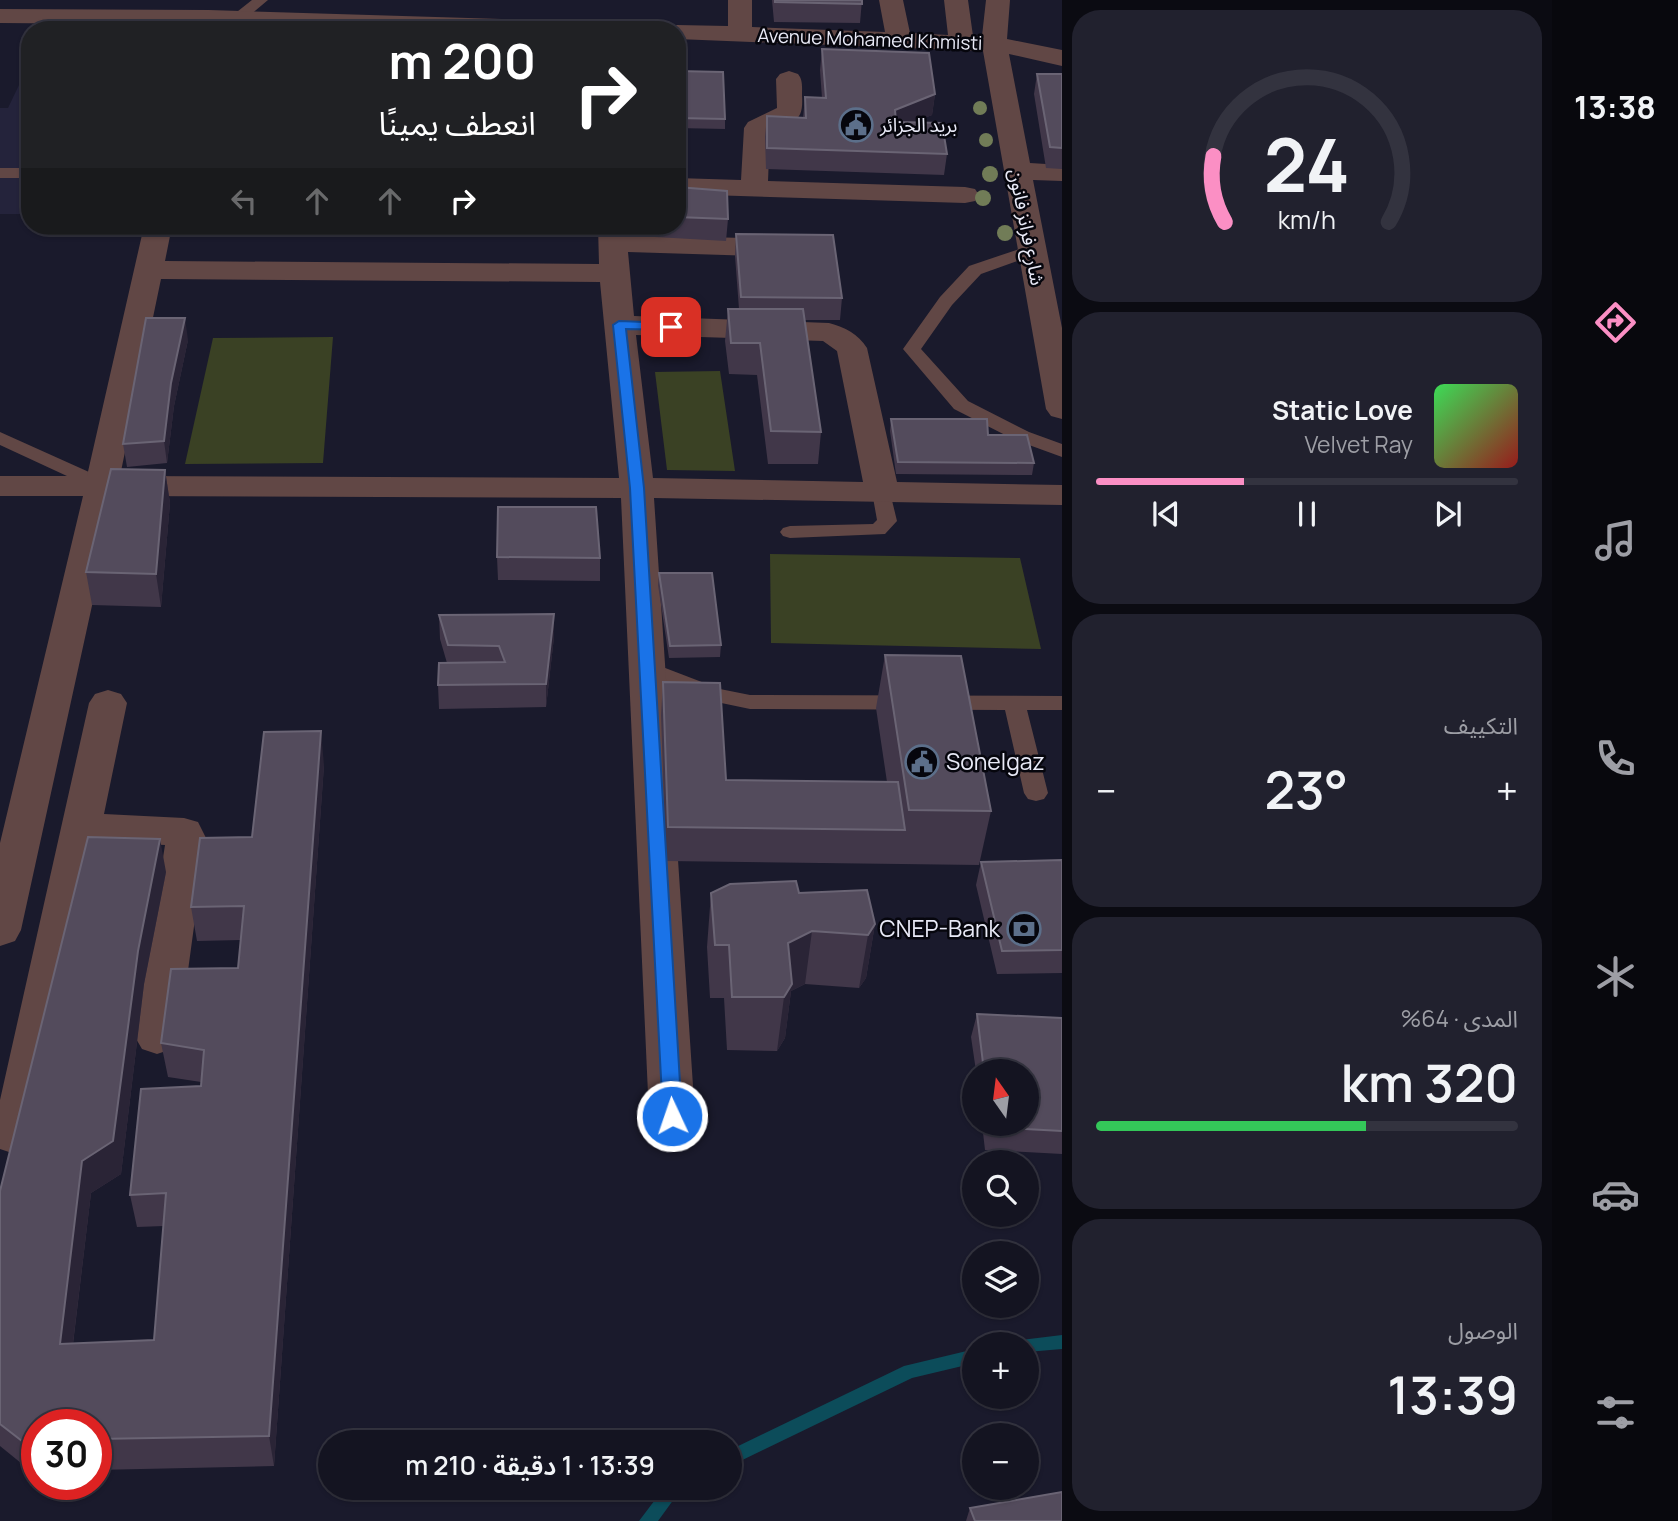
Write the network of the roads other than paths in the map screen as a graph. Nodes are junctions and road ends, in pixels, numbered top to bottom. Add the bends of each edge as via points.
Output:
1 (261, 0) edge
2 (740, 0) edge
3 (891, 0) edge
4 (956, 0) edge
5 (998, 0) edge
6 (501, 12) edge
7 (0, 16) edge
8 (209, 16) edge
9 (358, 17) edge
10 (237, 18) junction
11 (59, 21) edge
12 (118, 21) edge
13 (389, 21) edge
14 (453, 21) edge
15 (567, 21) edge
16 (686, 32) edge
17 (740, 34) junction
18 (899, 40) junction
19 (962, 43) junction
20 (994, 44) junction
21 (1062, 58) edge
22 (789, 79) dead end
23 (1016, 172) junction
24 (0, 173) edge
25 (21, 173) edge
26 (1062, 173) edge
27 (686, 186) edge
28 (754, 189) junction
29 (965, 195) dead end
30 (156, 235) edge
31 (613, 247) edge
32 (821, 249) edge
33 (1031, 250) junction
34 (148, 270) junction
35 (619, 325) junction
36 (1062, 409) edge
37 (0, 439) edge
38 (1062, 451) edge
39 (102, 485) junction
40 (0, 486) edge
41 (637, 488) junction
42 (882, 492) junction
43 (1062, 495) edge
44 (790, 532) dead end
45 (648, 668) junction
46 (108, 703) dead end
47 (1014, 703) junction
48 (1062, 703) edge
49 (1036, 793) dead end
50 (82, 827) junction
51 (5, 892) edge
52 (66, 900) junction
53 (157, 1037) dead end
54 (672, 1116) dead end
55 (15, 1135) edge

1 - 10 lane
2 - 17 street
3 - 18 street
4 - 19 street
5 - 20 street, شارع فرانز فانون
6 - 14 street
6 - 15 street
7 - 11 street
8 - 10 street
8 - 12 street
9 - 10 street
9 - 13 street
16 - 17 street, Avenue Mohamed Khmisti
17 - 18 street, Avenue Mohamed Khmisti
18 - 19 street, Avenue Mohamed Khmisti
19 - 20 street, Avenue Mohamed Khmisti
20 - 21 street, Avenue Mohamed Khmisti
20 - 23 street, شارع فرانز فانون
22 - 28 street via 790,112 757,128
23 - 26 street
23 - 33 street, شارع فرانز فانون
24 - 25 lane
27 - 28 street
28 - 29 street
30 - 34 street
31 - 32 street
31 - 34 street
31 - 35 street
33 - 36 street, شارع فرانز فانون
33 - 38 lane via 975,270 912,349 961,405
34 - 39 street
35 - 41 street
35 - 42 street via 829,332 842,339 852,348
37 - 39 lane
39 - 40 street
39 - 41 street
39 - 51 street
41 - 42 street
41 - 45 street
42 - 43 street
42 - 44 lane via 887,521 878,530
45 - 47 lane via 715,695 750,702
45 - 54 street
46 - 50 street
47 - 48 lane
47 - 49 lane
50 - 52 street
50 - 53 street via 184,832
51 - 52 street
52 - 55 street

